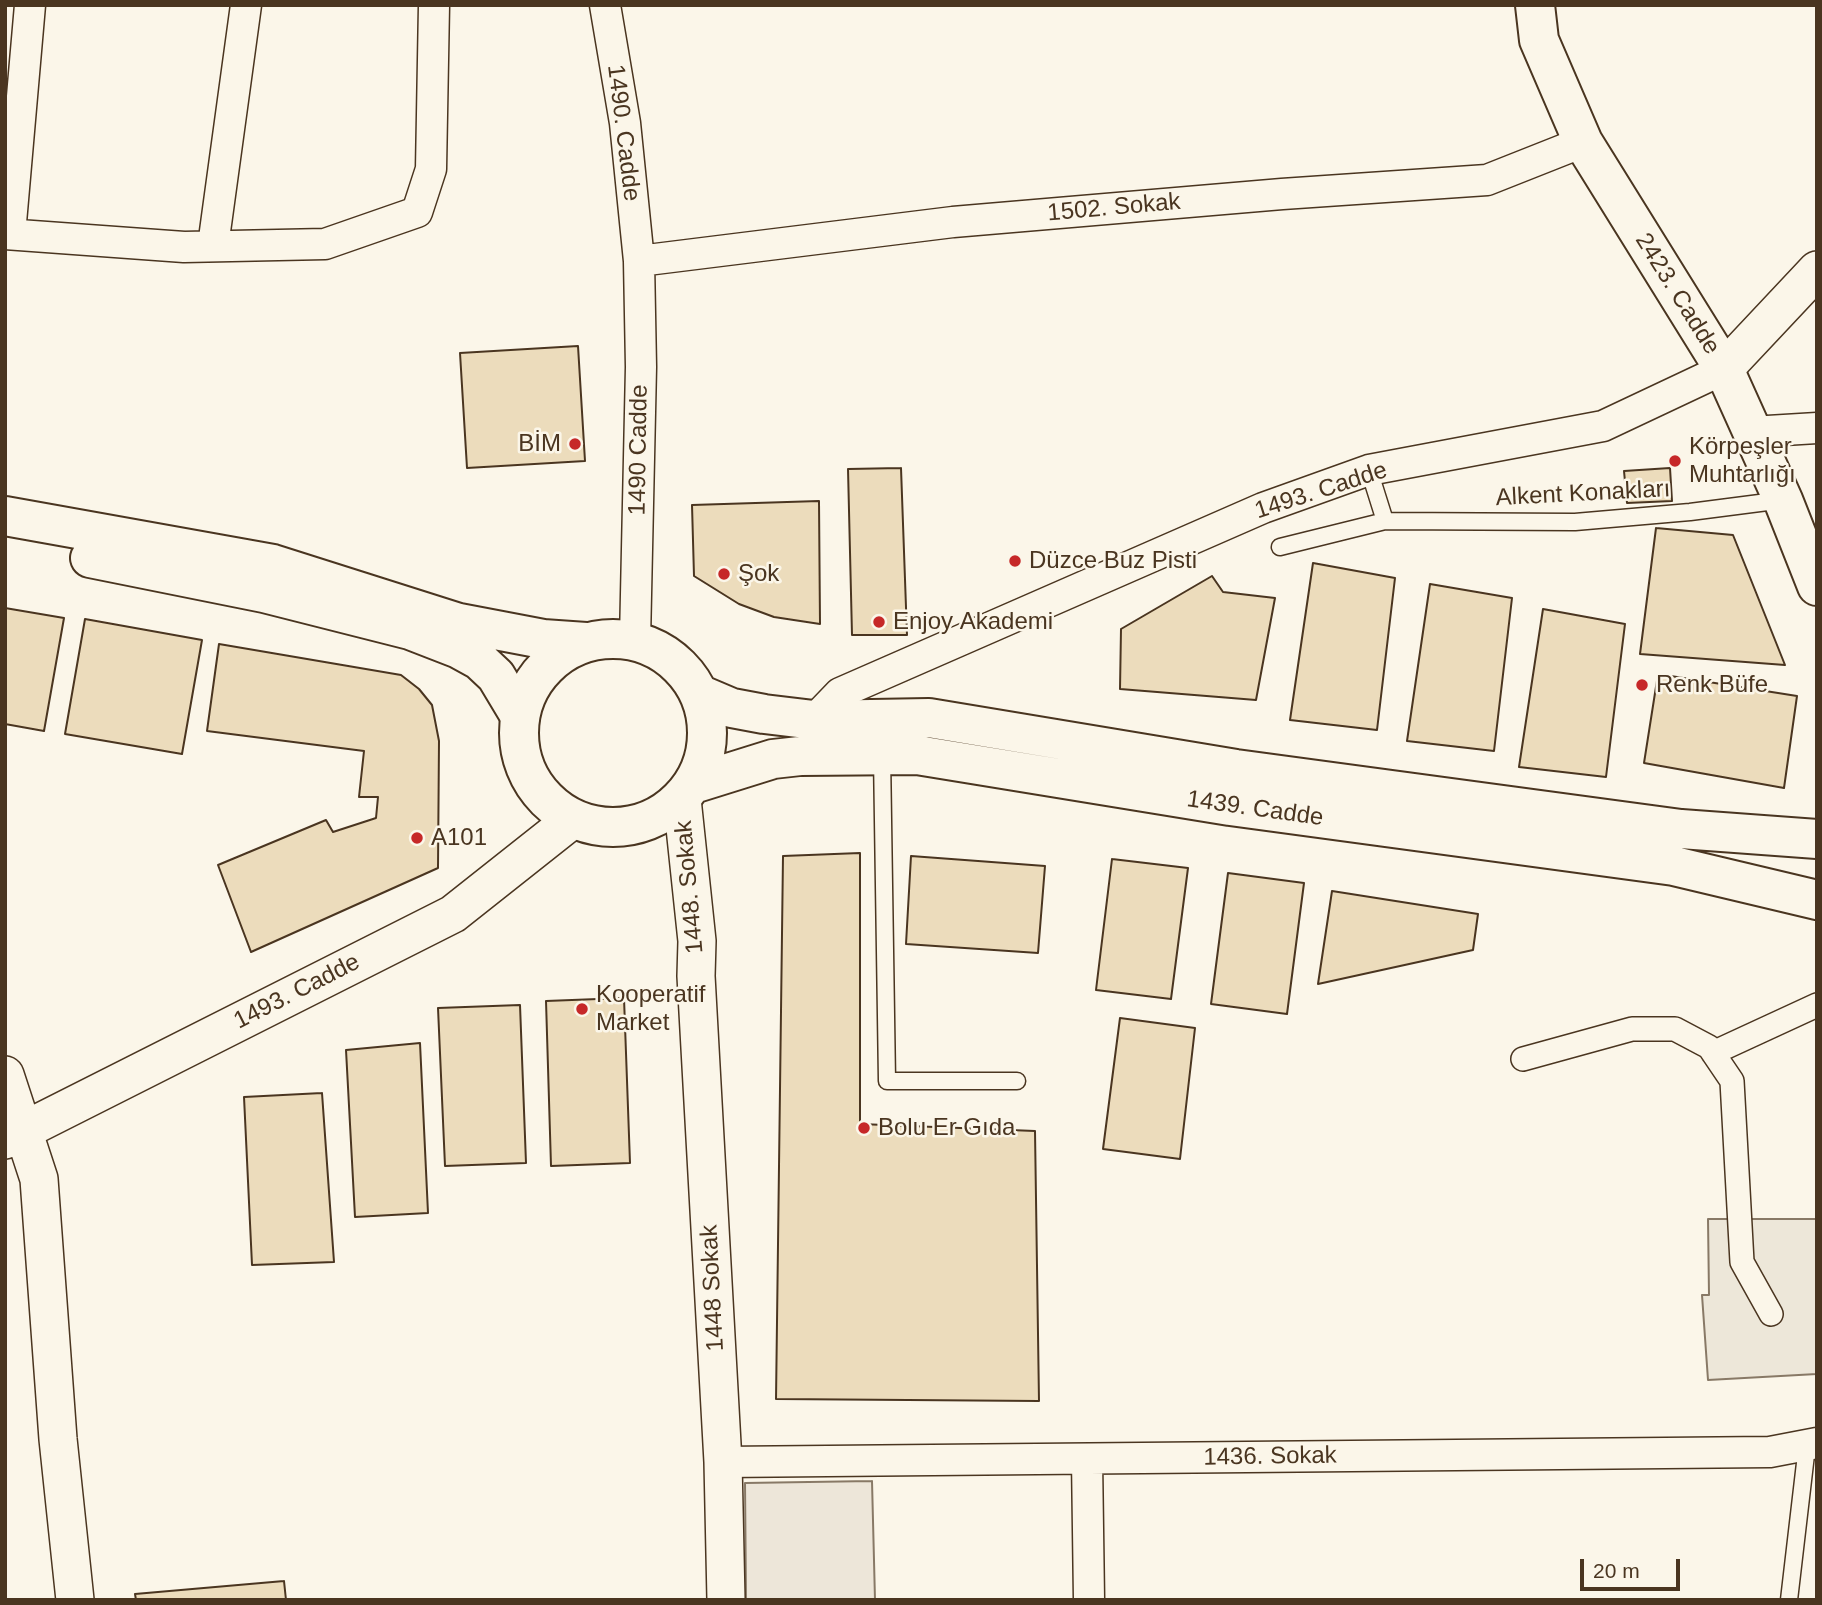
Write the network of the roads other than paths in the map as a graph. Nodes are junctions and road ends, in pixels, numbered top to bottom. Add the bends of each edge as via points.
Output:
1 (30, 5) edge
2 (246, 5) edge
3 (434, 5) edge
4 (605, 5) edge
5 (1535, 5) edge
6 (1583, 142) junction
7 (7, 234) edge
8 (213, 246) junction
9 (639, 261) junction
10 (1817, 270) edge
11 (1724, 369) junction
12 (1817, 428) edge
13 (1751, 432) junction
14 (1369, 470) junction
15 (1783, 500) junction
16 (5, 516) edge
17 (1385, 521) junction
18 (5, 541) edge
19 (1808, 542) edge
20 (1280, 547) dead end
21 (1817, 586) edge
22 (635, 640) junction
23 (586, 642) junction
24 (699, 694) junction
25 (520, 716) junction
26 (814, 720) junction
27 (882, 755) junction
28 (678, 799) junction
29 (573, 819) junction
30 (1817, 839) edge
31 (1817, 900) edge
32 (696, 976) joint
33 (1817, 1004) edge
34 (1713, 1053) junction
35 (1523, 1059) dead end
36 (5, 1075) edge
37 (1017, 1081) dead end
38 (14, 1135) edge
39 (1771, 1314) dead end
40 (1812, 1445) edge
41 (1087, 1459) junction
42 (723, 1462) junction
43 (75, 1600) edge
44 (726, 1600) edge
45 (1088, 1600) edge
46 (1789, 1600) edge

1 - 7 street
2 - 8 street
3 - 8 street via 431,169 417,212 325,244
4 - 9 street, 1490. Cadde via 625,123
5 - 6 main road, 2423. Cadde via 1539,40
6 - 9 street, 1502. Sokak via 1488,180 953,222
6 - 11 main road, 2423. Cadde
7 - 8 street
9 - 22 street, 1490 Cadde
10 - 11 street, 1493. Cadde
11 - 13 main road, 2423. Cadde
11 - 14 street, 1493. Cadde via 1603,426
12 - 13 street
13 - 15 main road, 2423. Cadde
14 - 17 lane
14 - 26 street, 1493. Cadde via 1263,508 852,687
15 - 17 lane, Alkent Konakları via 1575,522
15 - 19 main road, 2423. Cadde
16 - 23 main road via 273,564 459,622 543,639
17 - 20 lane, Alkent Konakları
18 - 25 main road via 264,593 410,630 479,660 496,677
19 - 21 main road, 2423. Cadde
22 - 23 main road
22 - 24 main road via 661,651 686,672
23 - 25 main road via 550,663 529,691
24 - 26 main road, 1439. Cadde via 732,708
24 - 28 main road via 708,725 706,750
25 - 29 main road via 524,763 538,791
26 - 30 main road, 1439. Cadde via 929,718 1236,769 1681,829
27 - 28 main road, 1439. Cadde via 773,760
27 - 31 main road, 1439. Cadde via 917,755 1230,806 1674,866
27 - 37 lane via 887,1081
28 - 29 main road via 632,826 613,828
28 - 32 street, 1448. Sokak via 678,943
29 - 38 street, 1493. Cadde via 453,914
32 - 42 street, 1448 Sokak
33 - 34 street
34 - 35 street via 1675,1029 1632,1029
34 - 39 street via 1732,1081 1742,1262
36 - 38 street
38 - 43 street via 39,1179
40 - 41 street, 1436. Sokak via 1770,1452
40 - 46 lane
41 - 42 street, 1436. Sokak
41 - 45 street
42 - 44 street, 1448 Sokak

